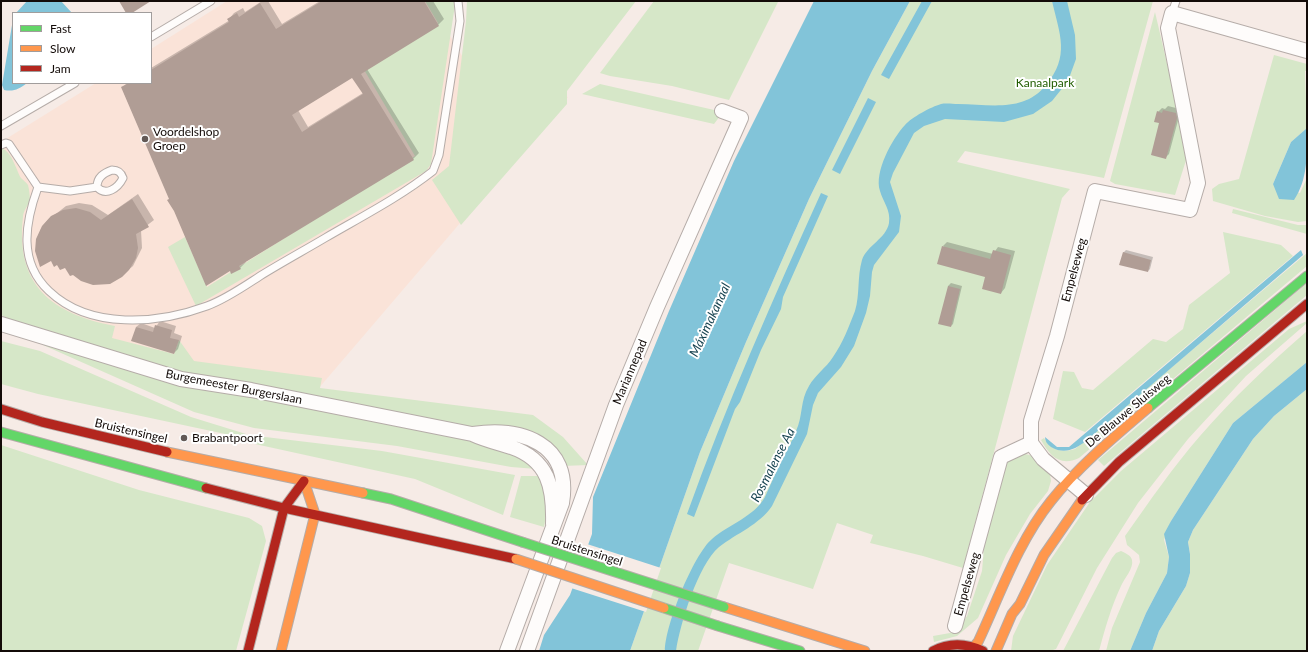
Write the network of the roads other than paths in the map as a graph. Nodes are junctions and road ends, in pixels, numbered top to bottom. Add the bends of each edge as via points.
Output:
1 (211, 1) edge
2 (458, 1) edge
3 (1174, 7) edge
4 (152, 36) edge
5 (1307, 51) edge
6 (72, 84) edge
7 (722, 111) dead end
8 (1, 126) edge
9 (1, 145) edge
10 (97, 187) dead end
11 (38, 188) junction
12 (1307, 276) edge
13 (1307, 304) edge
14 (1, 324) edge
15 (1, 409) edge
16 (1, 432) edge
17 (1031, 443) junction
18 (304, 481) junction
19 (1068, 481) junction
20 (1086, 495) junction
21 (284, 508) junction
22 (315, 514) junction
23 (1001, 594) junction
24 (1020, 604) junction
25 (955, 626) dead end
26 (962, 644) junction
27 (863, 650) edge
28 (978, 650) edge
29 (248, 651) edge
30 (281, 651) edge
31 (507, 651) edge
32 (528, 651) edge
33 (800, 651) edge
34 (873, 651) edge
35 (933, 651) edge
36 (996, 651) edge
37 (1004, 651) edge

1 - 4 lane
2 - 11 lane via 460,21 439,155 433,171 234,293 208,306 180,315 128,320 94,316 54,296 37,275 26,241 28,217
3 - 5 street
3 - 17 street, Empelseweg via 1168,28 1198,183 1190,210 1095,190 1057,336 1031,421
6 - 8 lane
7 - 32 street, Mariannepad via 741,118 616,406
9 - 11 lane via 9,144
10 - 11 lane via 70,191
12 - 19 main road, De Blauwe Sluisweg via 1103,446
13 - 20 main road via 1119,462
14 - 31 street, Burgemeester Burgerslaan via 180,379 252,390 472,434 490,432 522,435 538,442 551,454 560,470 562,503
15 - 18 main road, Bruistensingel via 42,422 212,463
16 - 21 main road via 153,475
17 - 19 street via 1043,459
17 - 25 street, Empelseweg via 1001,456
18 - 21 main road
18 - 22 main road
18 - 27 main road, Bruistensingel, bridge via 391,499 724,608
19 - 20 street
19 - 23 main road, De Blauwe Sluisweg via 1050,502 1022,546
20 - 24 main road via 1044,555
21 - 22 main road
21 - 29 main road
22 - 30 main road
22 - 33 main road, bridge via 516,560
23 - 26 main road, De Blauwe Sluisweg via 989,601 974,634
23 - 28 main road, De Blauwe Sluisweg
24 - 36 main road via 1012,614
24 - 37 main road via 1018,618
26 - 28 main road
26 - 35 main road via 945,646
27 - 34 main road, Bruistensingel

